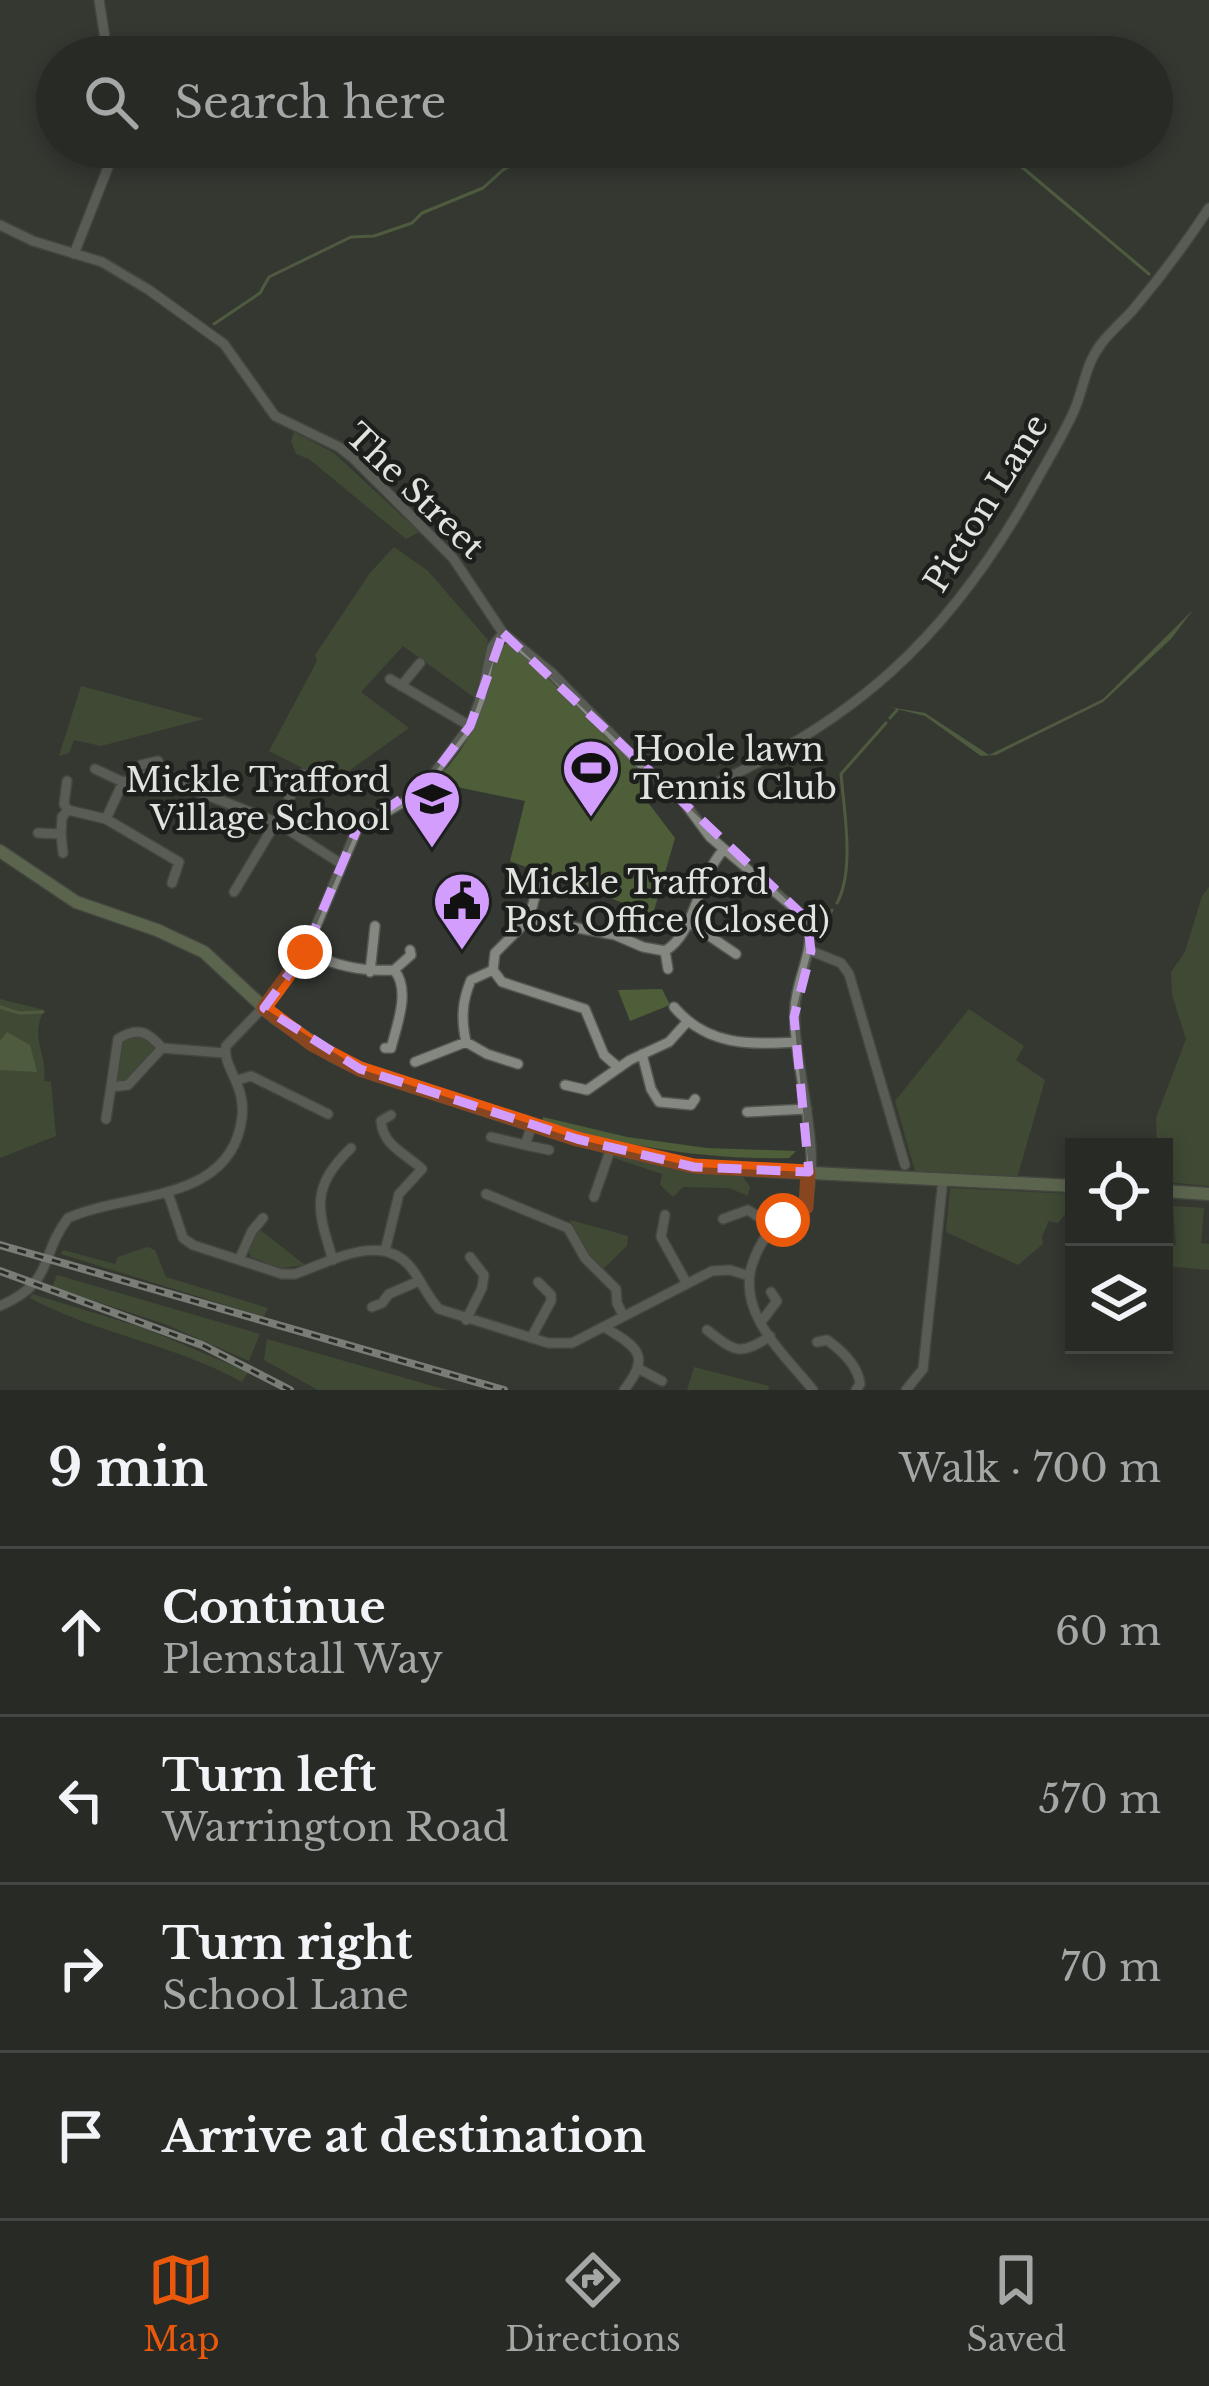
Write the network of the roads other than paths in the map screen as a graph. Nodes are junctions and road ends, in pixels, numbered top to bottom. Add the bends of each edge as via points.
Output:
1 (99, 0) edge
2 (105, 36) edge
3 (108, 168) edge
4 (1209, 208) edge
5 (0, 225) edge
6 (74, 254) junction
7 (503, 633) junction
8 (420, 663) dead end
9 (390, 679) dead end
10 (401, 686) junction
11 (470, 726) junction
12 (141, 765) dead end
13 (95, 769) dead end
14 (302, 774) dead end
15 (162, 778) junction
16 (67, 782) dead end
17 (123, 782) junction
18 (680, 798) junction
19 (68, 810) junction
20 (106, 819) junction
21 (276, 822) junction
22 (38, 833) dead end
23 (61, 834) junction
24 (724, 849) junction
25 (0, 851) edge
26 (63, 853) dead end
27 (340, 863) junction
28 (172, 883) dead end
29 (541, 884) dead end
30 (234, 892) dead end
31 (529, 919) junction
32 (689, 922) junction
33 (375, 926) dead end
34 (811, 950) junction
35 (665, 951) junction
36 (305, 952) junction
37 (736, 953) dead end
38 (412, 955) dead end
39 (668, 969) dead end
40 (394, 970) junction
41 (494, 970) junction
42 (370, 972) junction
43 (674, 1007) dead end
44 (264, 1008) junction
45 (687, 1022) junction
46 (466, 1042) junction
47 (797, 1042) junction
48 (162, 1048) junction
49 (385, 1048) dead end
50 (224, 1053) junction
51 (642, 1054) junction
52 (512, 1058) dead end
53 (415, 1062) dead end
54 (619, 1068) junction
55 (238, 1080) junction
56 (566, 1085) dead end
57 (111, 1087) junction
58 (695, 1099) dead end
59 (807, 1109) junction
60 (747, 1112) dead end
61 (328, 1114) dead end
62 (392, 1115) dead end
63 (106, 1119) dead end
64 (532, 1125) junction
65 (491, 1137) dead end
66 (525, 1145) junction
67 (351, 1148) dead end
68 (611, 1148) junction
69 (549, 1150) dead end
70 (905, 1165) dead end
71 (808, 1172) junction
72 (943, 1179) junction
73 (1065, 1186) edge
74 (168, 1192) junction
75 (1173, 1192) edge
76 (487, 1194) dead end
77 (1209, 1194) edge
78 (594, 1197) dead end
79 (725, 1214) dead end
80 (799, 1214) junction
81 (665, 1215) dead end
82 (263, 1218) dead end
83 (774, 1225) junction
84 (386, 1251) junction
85 (239, 1260) junction
86 (333, 1260) junction
87 (472, 1264) dead end
88 (749, 1276) junction
89 (418, 1281) junction
90 (686, 1282) junction
91 (539, 1287) dead end
92 (777, 1294) dead end
93 (0, 1306) edge
94 (381, 1307) dead end
95 (623, 1315) junction
96 (466, 1320) junction
97 (761, 1322) junction
98 (604, 1327) junction
99 (707, 1330) dead end
100 (770, 1336) junction
101 (531, 1338) junction
102 (823, 1338) dead end
103 (640, 1370) junction
104 (659, 1374) dead end
105 (625, 1390) edge
106 (813, 1390) edge
107 (856, 1390) edge
108 (906, 1390) edge

1 - 2 street
3 - 6 street
4 - 18 street, Picton Lane via 1101,343 1036,482 947,617 831,722
5 - 6 street, The Street
6 - 7 street, The Street via 149,290 224,344 275,416 339,447 453,558
7 - 11 street
7 - 18 street, The Street
8 - 10 street
9 - 10 street
10 - 11 street
11 - 27 street via 410,798 357,829
12 - 15 street via 158,761
13 - 17 street
14 - 21 street
15 - 17 street via 140,774
15 - 21 street
16 - 19 street
17 - 20 street
18 - 24 street, The Street
19 - 20 street
19 - 23 street
20 - 28 street via 179,862
21 - 27 street
21 - 30 street
22 - 23 street
23 - 26 street
24 - 32 street via 704,876
24 - 34 street, The Street via 807,919
25 - 44 main road via 76,902 204,952
27 - 36 street
29 - 31 street
31 - 35 street
31 - 41 street via 495,953
32 - 35 street
32 - 37 street
33 - 42 street
34 - 47 street via 797,988
34 - 70 street, The Street via 849,974
35 - 39 street
36 - 42 street
36 - 44 street
38 - 40 street
40 - 42 street
40 - 49 street via 402,981 400,1013
41 - 46 street via 471,980 462,1011
41 - 54 street via 502,982 585,1009 604,1054
43 - 45 street
44 - 50 street
44 - 64 main road via 360,1069
45 - 47 street via 735,1044
45 - 51 street
46 - 52 street
46 - 53 street
47 - 59 street
48 - 50 street
48 - 57 street via 128,1085
48 - 57 street via 140,1030 118,1039
50 - 55 street
51 - 54 street
51 - 58 street via 659,1102
54 - 56 street via 587,1090
55 - 61 street via 250,1076
55 - 74 street via 243,1108 232,1149 192,1185
57 - 63 street
59 - 60 street
59 - 71 street
62 - 84 street via 381,1121 382,1133 422,1169 399,1194
64 - 66 street
64 - 68 main road
65 - 66 street
66 - 69 street
67 - 86 street via 321,1192
68 - 71 main road via 694,1166
68 - 78 street
71 - 72 main road
71 - 80 street
72 - 73 main road
72 - 108 street via 923,1369
74 - 85 street via 186,1241
74 - 93 street via 68,1218 39,1281
75 - 77 main road
76 - 95 street via 568,1228 616,1289
79 - 83 street via 748,1210
80 - 83 street
80 - 83 street via 801,1229 793,1235
81 - 90 street via 662,1238
82 - 85 street
83 - 88 street
84 - 86 street
84 - 89 street
85 - 86 street via 295,1274
87 - 96 street via 484,1275
88 - 90 street via 712,1271
88 - 97 street via 748,1296
89 - 94 street via 389,1294
89 - 96 street via 439,1309
90 - 95 street
91 - 101 street via 551,1295
92 - 97 street
95 - 98 street
96 - 101 street
97 - 100 street
98 - 101 street via 572,1342
98 - 103 street via 636,1350
99 - 100 street via 750,1350
100 - 106 street
102 - 107 street via 860,1375
103 - 104 street
103 - 105 street

